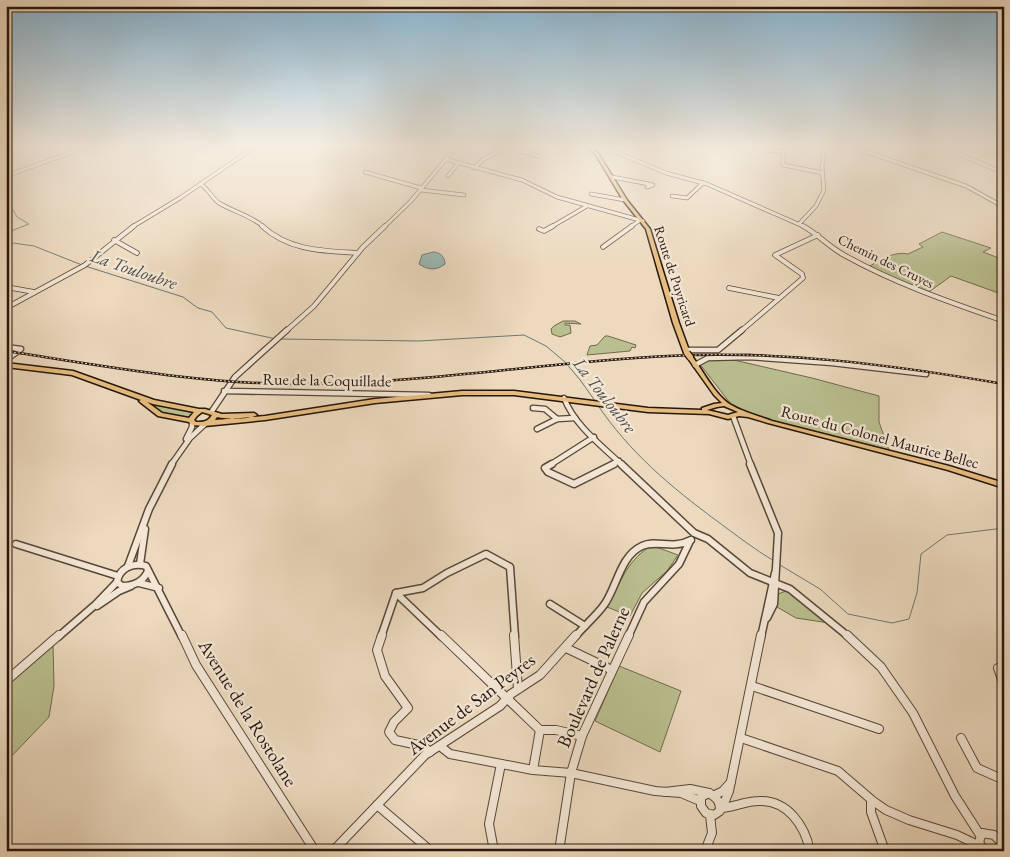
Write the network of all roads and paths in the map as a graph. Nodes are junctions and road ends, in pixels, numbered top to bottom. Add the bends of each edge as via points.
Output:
1 (197, 186) edge
2 (204, 186) edge
3 (411, 186) edge
4 (423, 186) edge
5 (534, 186) edge
6 (617, 186) edge
7 (700, 186) edge
8 (710, 186) edge
9 (824, 186) edge
10 (966, 186) edge
11 (421, 189) junction
12 (591, 194) dead end
13 (464, 195) dead end
14 (672, 196) dead end
15 (625, 200) junction
16 (587, 206) junction
17 (1004, 207) edge
18 (641, 221) junction
19 (799, 224) junction
20 (539, 229) dead end
21 (818, 236) junction
22 (114, 240) junction
23 (603, 247) dead end
24 (137, 253) dead end
25 (358, 253) junction
26 (6, 287) edge
27 (729, 288) dead end
28 (34, 292) junction
29 (780, 298) junction
30 (6, 308) edge
31 (1004, 321) edge
32 (6, 347) edge
33 (688, 353) junction
34 (6, 360) edge
35 (6, 365) edge
36 (695, 365) junction
37 (926, 374) dead end
38 (229, 383) junction
39 (224, 391) junction
40 (377, 394) junction
41 (717, 394) junction
42 (133, 395) junction
43 (430, 395) junction
44 (564, 398) junction
45 (375, 401) junction
46 (533, 408) dead end
47 (715, 408) junction
48 (733, 411) junction
49 (208, 412) junction
50 (288, 414) junction
51 (723, 417) junction
52 (575, 418) junction
53 (556, 419) junction
54 (191, 421) junction
55 (206, 423) junction
56 (735, 426) junction
57 (537, 429) dead end
58 (594, 438) junction
59 (179, 453) junction
60 (619, 461) junction
61 (1004, 486) edge
62 (147, 516) junction
63 (692, 537) junction
64 (16, 544) dead end
65 (140, 564) junction
66 (128, 566) junction
67 (148, 571) junction
68 (118, 579) junction
69 (139, 583) junction
70 (773, 583) junction
71 (131, 586) junction
72 (160, 588) junction
73 (396, 593) junction
74 (550, 604) dead end
75 (585, 626) junction
76 (52, 640) junction
77 (566, 648) junction
78 (998, 668) dead end
79 (612, 670) junction
80 (6, 681) edge
81 (1004, 684) edge
82 (752, 686) junction
83 (518, 689) junction
84 (507, 697) junction
85 (879, 729) dead end
86 (540, 730) junction
87 (582, 736) junction
88 (741, 738) junction
89 (962, 738) dead end
90 (440, 746) junction
91 (430, 752) junction
92 (502, 764) junction
93 (533, 770) junction
94 (571, 773) junction
95 (1004, 780) edge
96 (731, 782) junction
97 (664, 793) junction
98 (712, 794) junction
99 (700, 801) junction
100 (871, 801) junction
101 (377, 806) junction
102 (721, 806) junction
103 (710, 815) junction
104 (982, 840) edge
105 (1004, 845) edge
106 (316, 851) edge
107 (333, 851) edge
108 (431, 851) edge
109 (494, 851) edge
110 (560, 851) edge
111 (705, 851) edge
112 (810, 851) edge
113 (885, 851) edge

1 - 22 street
2 - 25 street via 220,203 249,215 264,230 295,247
3 - 11 street
4 - 11 street
5 - 16 street
6 - 15 main road, Route de Puyricard
7 - 14 street via 687,198
8 - 19 street
9 - 19 street via 816,206
10 - 17 street
11 - 13 street
11 - 25 street
12 - 15 street
15 - 18 main road, Route de Puyricard
16 - 18 street
16 - 20 street via 544,231
18 - 23 street
18 - 33 main road, Route de Puyricard via 648,229
19 - 21 street, Chemin des Cruyes
21 - 29 street via 775,255 803,276
21 - 31 street, Chemin des Cruyes via 842,254 910,288
22 - 24 street
22 - 28 street via 84,266
25 - 38 street via 314,306
26 - 28 street
27 - 29 street
28 - 30 street
29 - 33 street via 722,348
32 - 34 street via 21,350
33 - 36 main road, Route de Puyricard
35 - 42 main road via 73,373
36 - 37 street via 708,358 748,357
36 - 41 main road, Route de Puyricard
38 - 39 street
38 - 49 street
39 - 40 street, Rue de la Coquillade
39 - 49 street
40 - 43 street, Rue de la Coquillade
40 - 45 street
41 - 47 main road
41 - 48 main road, Route de Puyricard
42 - 49 main road via 159,404
42 - 54 main road via 160,415
43 - 44 main road via 489,392
43 - 45 main road
44 - 47 main road via 654,410
44 - 52 street
45 - 50 main road
46 - 53 street via 545,410
47 - 48 main road
47 - 51 main road
48 - 51 main road
48 - 56 street
48 - 61 main road, Route du Colonel Maurice Bellec via 949,468
49 - 50 main road via 230,416
49 - 54 main road via 195,414
49 - 55 main road via 212,420
50 - 55 main road
51 - 56 street
52 - 53 street
52 - 58 street
53 - 57 street
54 - 55 main road via 197,425
54 - 59 street via 191,431
55 - 59 street
56 - 70 street via 778,533
58 - 60 street
58 - 60 street via 545,468 574,484
59 - 62 street via 158,488
60 - 63 street
62 - 65 street
62 - 66 street
63 - 70 street via 708,539 750,573
63 - 75 street, Avenue de San Peyres via 683,546 651,544 637,549 626,560 604,604
63 - 79 street, Boulevard de Palerne via 679,564 644,602
64 - 68 street
65 - 66 street
65 - 67 street
66 - 68 street
67 - 69 street
67 - 72 street, Avenue de la Rostolane
68 - 71 street via 122,586
68 - 76 street via 95,605
69 - 71 street
69 - 72 street
70 - 82 street via 774,604 764,626
70 - 104 street via 790,589 881,667 909,707
71 - 76 street via 119,591
72 - 106 street, Avenue de la Rostolane via 196,665
73 - 83 street via 423,588 486,554 510,567
73 - 84 street
73 - 91 street via 377,650 385,676 408,708 389,732 395,740 423,746
74 - 75 street
75 - 77 street, Avenue de San Peyres
76 - 80 street
77 - 79 street
77 - 83 street, Avenue de San Peyres
78 - 81 street
79 - 87 street, Boulevard de Palerne
82 - 85 street
82 - 88 street
83 - 84 street, Avenue de San Peyres
84 - 86 street
84 - 90 street, Avenue de San Peyres via 500,706
86 - 87 street
86 - 93 street
87 - 94 street, Boulevard de Palerne
88 - 96 street
88 - 100 street via 838,771
89 - 95 street via 977,768
90 - 91 street, Avenue de San Peyres
90 - 92 street via 450,754
91 - 101 street, Avenue de San Peyres
92 - 93 street
92 - 109 street via 489,824
93 - 94 street
94 - 97 street
94 - 110 street, Boulevard de Palerne
96 - 98 street via 723,791
96 - 102 street
97 - 98 street via 681,788
97 - 99 street via 681,793
98 - 99 street via 701,797
98 - 102 street
99 - 103 street via 703,810
100 - 104 street via 887,811
100 - 113 street via 871,812
101 - 107 street, Avenue de San Peyres
101 - 108 street
102 - 103 street via 718,814
102 - 112 street via 765,801 787,810 798,820
103 - 111 street via 712,832
104 - 105 street via 994,835

